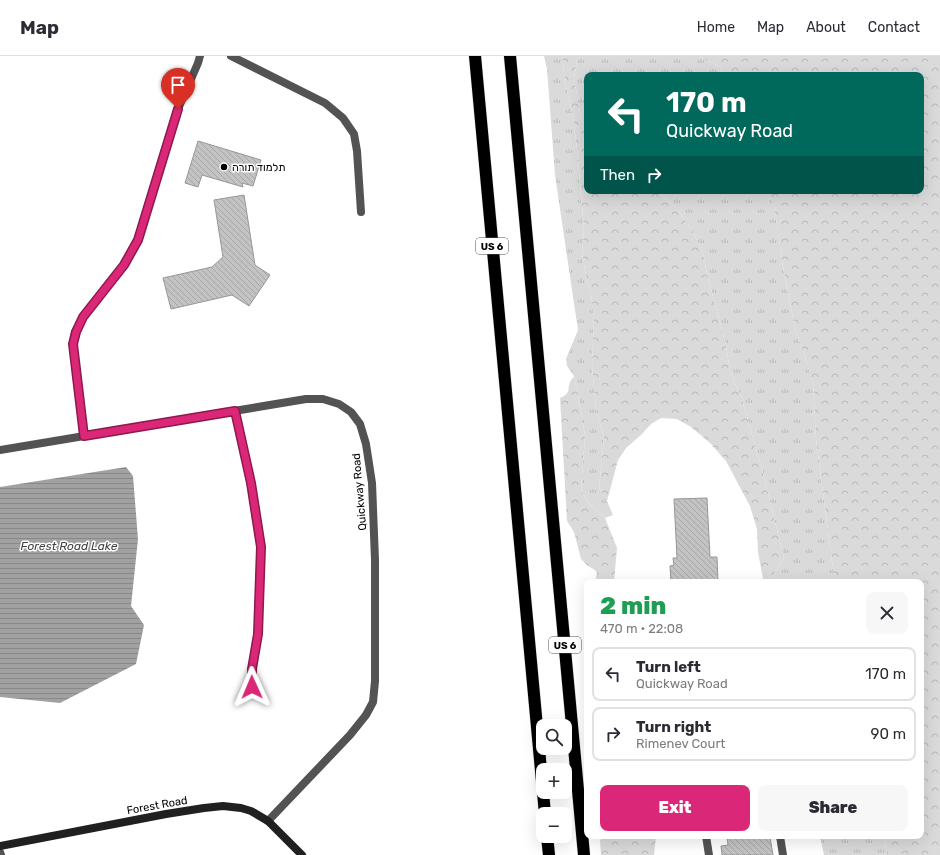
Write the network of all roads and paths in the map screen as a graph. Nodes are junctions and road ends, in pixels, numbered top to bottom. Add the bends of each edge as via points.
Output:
1 (200, 56) edge
2 (231, 56) edge
3 (475, 56) edge
4 (510, 56) edge
5 (361, 212) dead end
6 (235, 411) junction
7 (84, 436) junction
8 (0, 450) edge
9 (252, 687) dead end
10 (540, 763) edge
11 (268, 821) junction
12 (706, 839) edge
13 (780, 839) edge
14 (548, 843) edge
15 (0, 846) edge
16 (0, 852) edge
17 (1, 855) edge
18 (302, 855) edge
19 (549, 855) edge
20 (584, 855) edge
21 (709, 855) edge
22 (783, 855) edge

1 - 7 street via 178,109 138,240 124,265 83,317 76,332 73,344
2 - 5 street via 325,104 343,118 354,134
3 - 10 highway, US 6
4 - 20 highway, US 6
6 - 7 street, Quickway Road
6 - 9 street via 251,483 261,547 258,634 252,669
6 - 11 street, Quickway Road via 306,399 323,399 339,404 351,412 360,424 372,483 375,560 373,702 350,735
7 - 8 street, Quickway Road
11 - 15 street, Forest Road via 251,811 222,806
11 - 18 street, Forest Road
12 - 21 street
13 - 22 street
14 - 19 highway
16 - 17 street

